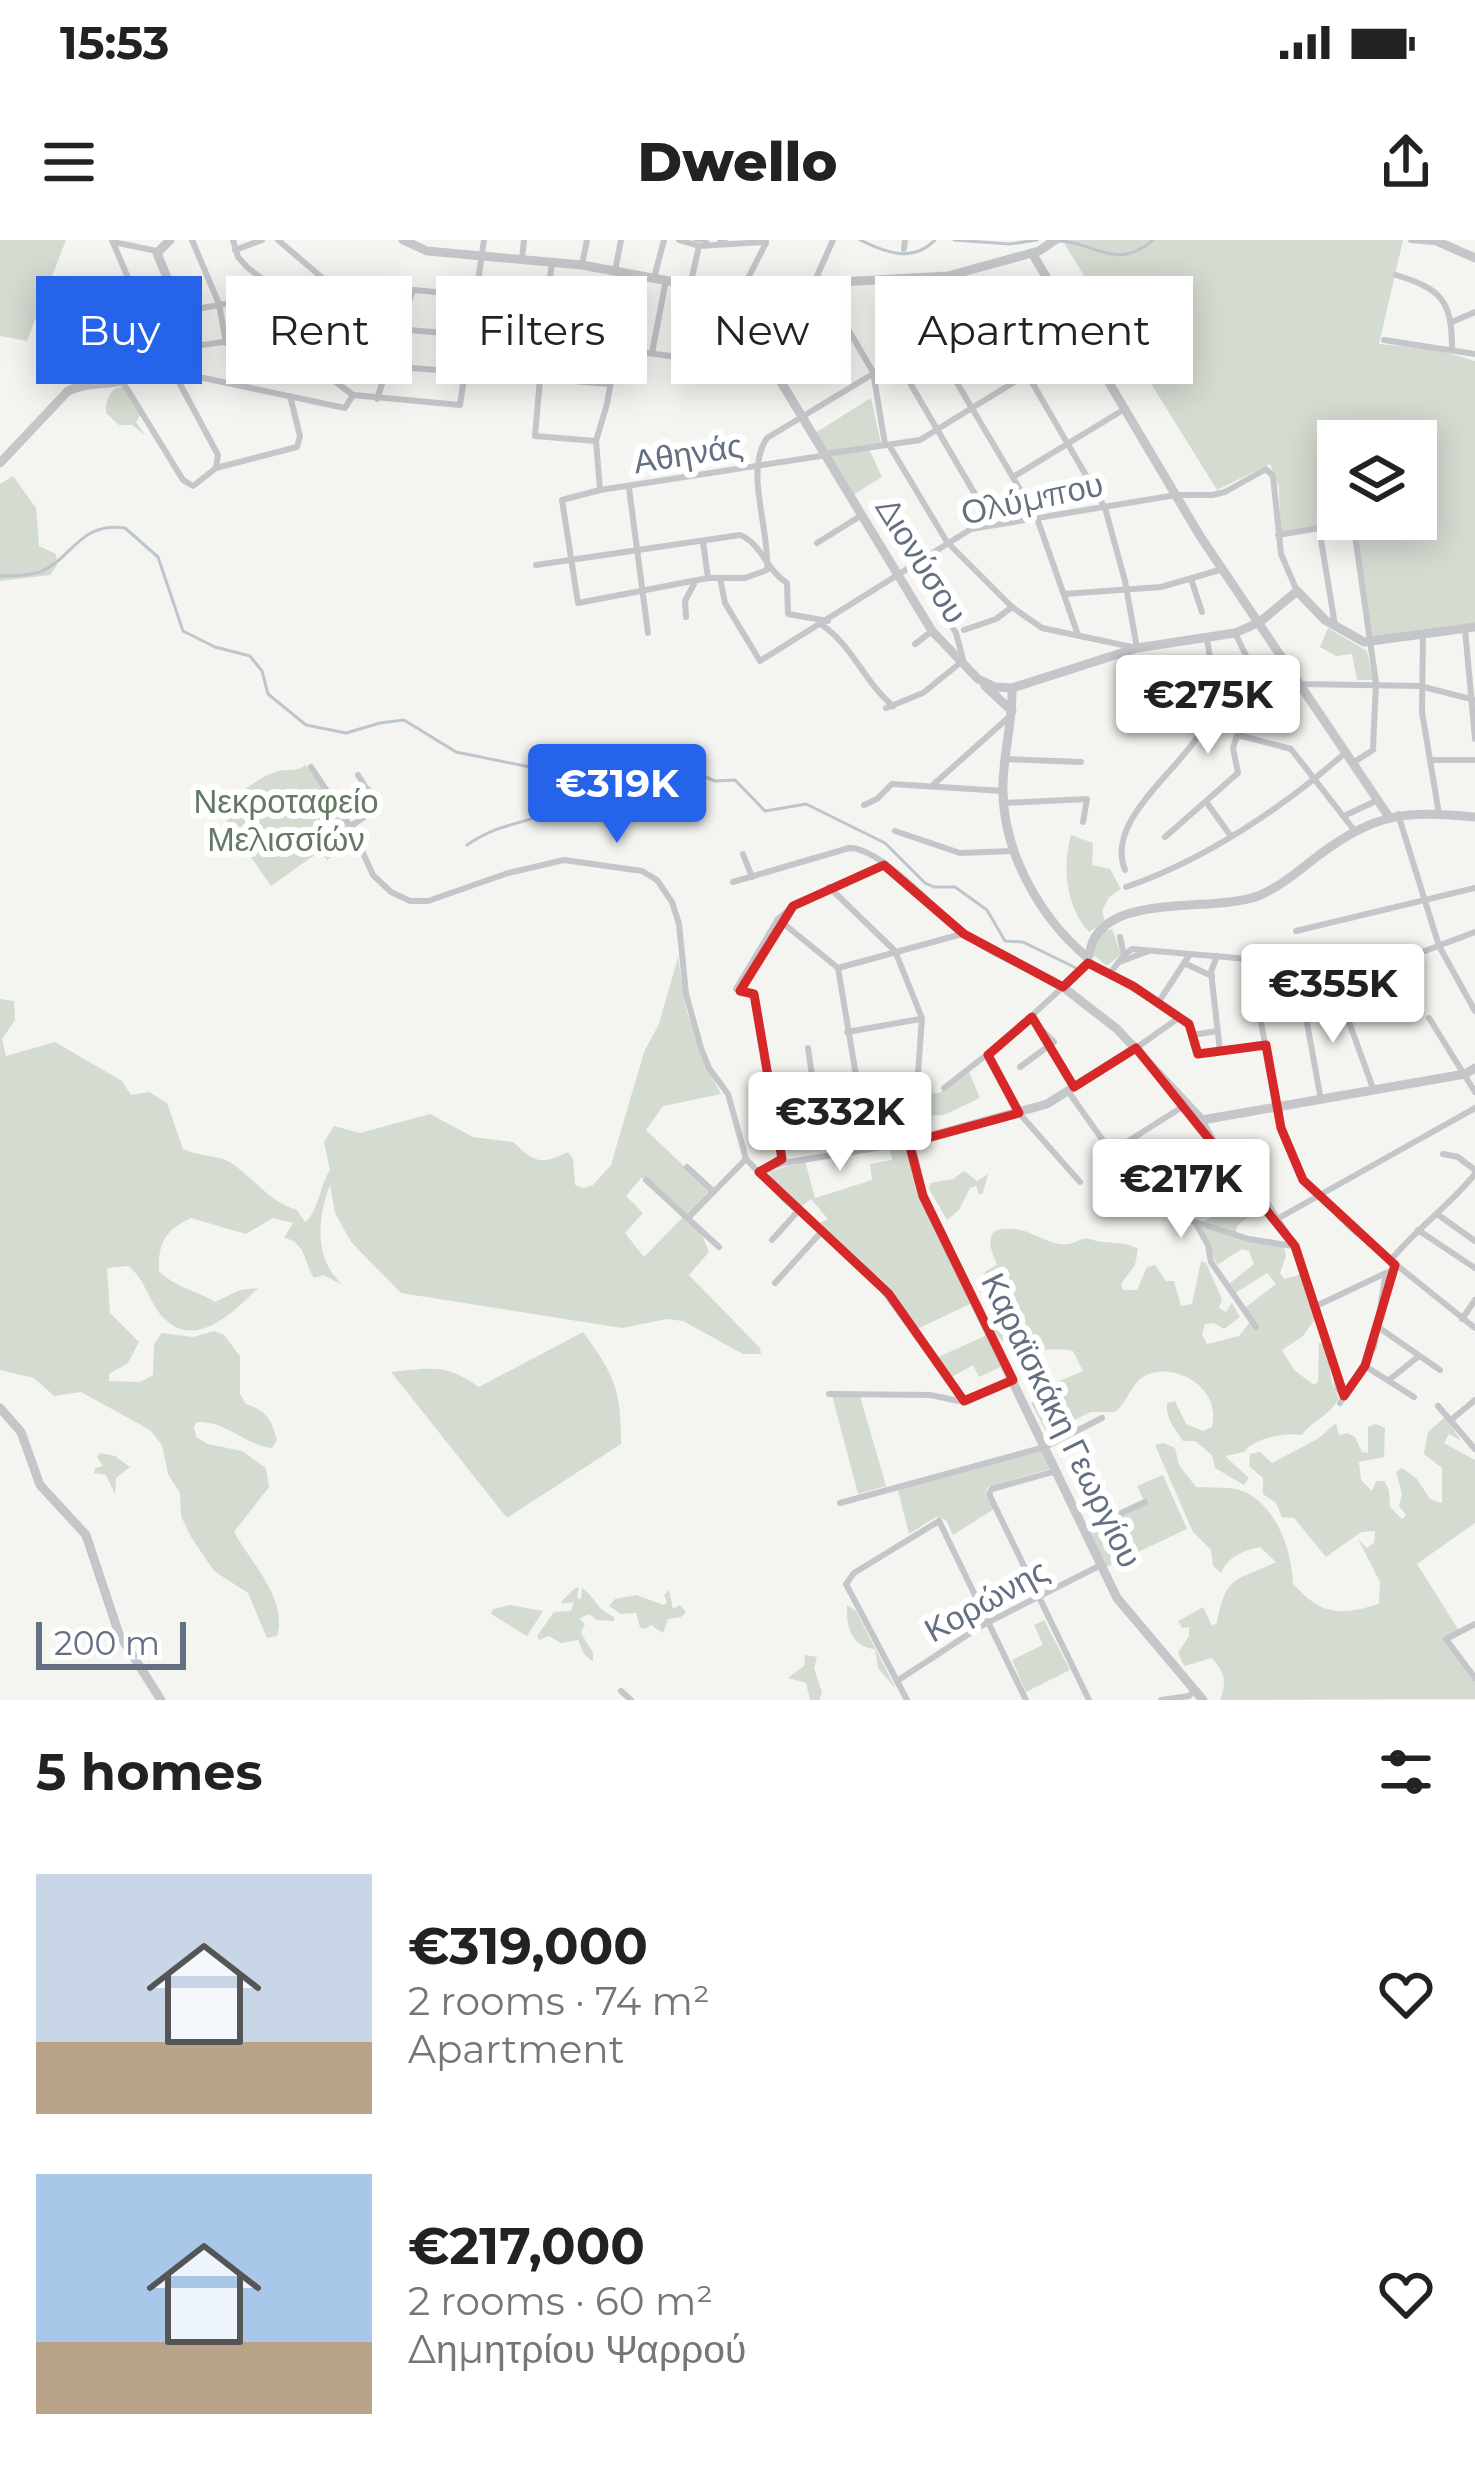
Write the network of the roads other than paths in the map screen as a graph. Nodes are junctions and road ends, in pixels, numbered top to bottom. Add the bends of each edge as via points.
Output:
1 (170, 240) edge
2 (192, 240) edge
3 (233, 240) edge
4 (262, 240) edge
5 (278, 240) edge
6 (403, 240) edge
7 (457, 240) edge
8 (484, 240) edge
9 (524, 240) edge
10 (587, 240) edge
11 (621, 240) edge
12 (664, 240) edge
13 (679, 240) edge
14 (833, 240) edge
15 (1411, 240) edge
16 (112, 241) edge
17 (767, 241) edge
18 (1054, 241) edge
19 (1436, 241) edge
20 (1456, 245) edge
21 (699, 246) junction
22 (157, 250) junction
23 (236, 250) junction
24 (1032, 253) junction
25 (459, 254) junction
26 (483, 256) junction
27 (1475, 258) edge
28 (522, 259) junction
29 (552, 262) junction
30 (582, 265) junction
31 (615, 272) junction
32 (630, 273) junction
33 (1396, 275) dead end
34 (127, 276) edge
35 (167, 276) edge
36 (259, 276) edge
37 (320, 276) edge
38 (480, 276) edge
39 (550, 276) edge
40 (629, 276) edge
41 (692, 276) edge
42 (749, 276) edge
43 (819, 276) edge
44 (935, 276) edge
45 (1046, 276) edge
46 (660, 279) junction
47 (671, 282) edge
48 (226, 303) edge
49 (219, 304) junction
50 (202, 308) edge
51 (1475, 312) edge
52 (1452, 322) junction
53 (851, 336) edge
54 (1384, 340) dead end
55 (226, 343) joint
56 (202, 346) edge
57 (1452, 349) junction
58 (647, 354) edge
59 (1475, 354) edge
60 (652, 355) junction
61 (671, 358) edge
62 (873, 373) junction
63 (202, 377) edge
64 (81, 384) edge
65 (124, 384) edge
66 (180, 384) edge
67 (339, 384) edge
68 (382, 384) edge
69 (463, 384) edge
70 (540, 384) edge
71 (609, 384) edge
72 (781, 384) edge
73 (911, 384) edge
74 (958, 384) edge
75 (1012, 384) edge
76 (1035, 384) edge
77 (1112, 384) edge
78 (353, 395) junction
79 (290, 396) junction
80 (377, 399) junction
81 (972, 408) junction
82 (1126, 408) junction
83 (800, 415) junction
84 (937, 429) junction
85 (596, 441) junction
86 (1070, 444) junction
87 (887, 445) junction
88 (826, 454) junction
89 (0, 463) edge
90 (755, 467) junction
91 (216, 468) junction
92 (1013, 477) junction
93 (629, 488) junction
94 (600, 490) junction
95 (1176, 495) junction
96 (1105, 508) junction
97 (862, 514) junction
98 (1037, 518) junction
99 (993, 525) junction
100 (1317, 528) edge
101 (1279, 536) junction
102 (1321, 540) edge
103 (1355, 540) edge
104 (703, 542) junction
105 (947, 542) junction
106 (817, 543) dead end
107 (637, 551) junction
108 (572, 560) junction
109 (536, 565) dead end
110 (768, 565) junction
111 (914, 565) junction
112 (1223, 569) junction
113 (897, 575) junction
114 (708, 578) junction
115 (720, 578) junction
116 (1191, 579) junction
117 (694, 584) junction
118 (1125, 588) junction
119 (1297, 591) junction
120 (642, 592) junction
121 (1064, 594) junction
122 (1012, 607) junction
123 (1202, 612) dead end
124 (686, 617) dead end
125 (1260, 622) junction
126 (825, 623) junction
127 (1335, 628) junction
128 (1470, 628) edge
129 (964, 630) dead end
130 (932, 631) junction
131 (648, 633) dead end
132 (1235, 633) junction
133 (1078, 635) junction
134 (1424, 635) junction
135 (1207, 640) junction
136 (1369, 642) junction
137 (915, 644) dead end
138 (1137, 648) junction
139 (962, 665) junction
140 (1256, 676) junction
141 (978, 680) junction
142 (1376, 683) junction
143 (1301, 684) junction
144 (1420, 686) junction
145 (1012, 688) junction
146 (1472, 700) edge
147 (1012, 713) junction
148 (1238, 735) junction
149 (1475, 739) edge
150 (1349, 757) junction
151 (1005, 759) junction
152 (1431, 760) junction
153 (1475, 760) edge
154 (1081, 762) dead end
155 (311, 767) dead end
156 (358, 775) dead end
157 (1315, 780) junction
158 (931, 786) junction
159 (366, 788) junction
160 (1003, 797) junction
161 (1378, 800) junction
162 (1206, 802) junction
163 (864, 806) dead end
164 (338, 808) junction
165 (1439, 814) junction
166 (1344, 816) junction
167 (1394, 816) junction
168 (1475, 817) edge
169 (1083, 822) dead end
170 (351, 826) junction
171 (1354, 830) junction
172 (896, 831) dead end
173 (1230, 835) junction
174 (1165, 837) dead end
175 (1013, 851) junction
176 (742, 854) dead end
177 (884, 865) junction
178 (1125, 870) dead end
179 (752, 877) junction
180 (733, 882) dead end
181 (829, 886) junction
182 (1126, 887) dead end
183 (1475, 888) edge
184 (1424, 899) junction
185 (778, 919) junction
186 (1295, 932) dead end
187 (1475, 932) edge
188 (964, 934) junction
189 (1120, 937) dead end
190 (1439, 946) junction
191 (896, 951) junction
192 (1190, 954) junction
193 (1216, 956) junction
194 (1122, 958) junction
195 (1089, 960) junction
196 (1184, 963) junction
197 (838, 968) junction
198 (1111, 972) junction
199 (1370, 972) junction
200 (1212, 976) junction
201 (1063, 987) junction
202 (1246, 987) dead end
203 (1377, 992) dead end
204 (1303, 1001) dead end
205 (1158, 1003) junction
206 (1346, 1011) dead end
207 (1475, 1012) edge
208 (1180, 1017) junction
209 (922, 1018) junction
210 (1030, 1018) junction
211 (1429, 1018) dead end
212 (1217, 1031) junction
213 (847, 1032) junction
214 (1193, 1035) junction
215 (1267, 1046) junction
216 (1050, 1047) junction
217 (808, 1048) dead end
218 (1136, 1048) junction
219 (1220, 1051) junction
220 (988, 1055) junction
221 (1019, 1066) dead end
222 (1470, 1071) edge
223 (916, 1081) junction
224 (856, 1087) junction
225 (944, 1088) dead end
226 (1071, 1089) junction
227 (1374, 1091) junction
228 (1475, 1092) edge
229 (816, 1094) junction
230 (1322, 1100) junction
231 (1187, 1104) junction
232 (772, 1106) junction
233 (1276, 1107) junction
234 (1475, 1108) edge
235 (1019, 1113) junction
236 (1202, 1120) junction
237 (820, 1130) dead end
238 (1131, 1140) junction
239 (911, 1142) junction
240 (868, 1147) junction
241 (1443, 1154) dead end
242 (746, 1159) junction
243 (783, 1163) junction
244 (687, 1167) dead end
245 (759, 1172) junction
246 (1475, 1172) edge
247 (646, 1180) dead end
248 (1080, 1182) dead end
249 (1466, 1185) junction
250 (713, 1191) junction
251 (1475, 1191) edge
252 (1316, 1196) junction
253 (799, 1210) junction
254 (1437, 1214) junction
255 (688, 1218) junction
256 (1277, 1219) junction
257 (1195, 1222) junction
258 (823, 1230) junction
259 (1418, 1230) junction
260 (772, 1240) dead end
261 (1475, 1241) edge
262 (1294, 1246) junction
263 (718, 1247) dead end
264 (1391, 1266) junction
265 (1475, 1268) edge
266 (775, 1283) dead end
267 (1475, 1300) edge
268 (1316, 1306) junction
269 (1462, 1319) junction
270 (1256, 1327) dead end
271 (1378, 1327) junction
272 (1475, 1328) edge
273 (1419, 1356) junction
274 (1365, 1366) junction
275 (1440, 1370) dead end
276 (1012, 1380) junction
277 (1388, 1382) junction
278 (829, 1394) dead end
279 (1414, 1397) dead end
280 (1475, 1400) edge
281 (964, 1401) junction
282 (1438, 1406) dead end
283 (0, 1408) edge
284 (1102, 1418) dead end
285 (1451, 1420) junction
286 (1045, 1447) junction
287 (1475, 1449) edge
288 (1056, 1471) junction
289 (1145, 1502) dead end
290 (840, 1503) dead end
291 (1085, 1530) junction
292 (1100, 1564) junction
293 (1037, 1597) junction
294 (988, 1622) junction
295 (1475, 1624) edge
296 (1475, 1678) edge
297 (897, 1681) junction
298 (621, 1691) dead end
299 (1192, 1695) edge
300 (161, 1700) edge
301 (631, 1700) edge
302 (907, 1700) edge
303 (1026, 1700) edge
304 (1089, 1700) edge
305 (1160, 1700) edge
306 (1203, 1700) edge

1 - 22 street
2 - 49 street
3 - 23 street
4 - 23 street
5 - 37 street
6 - 25 street
7 - 25 street
8 - 26 street
9 - 28 street
10 - 30 street
11 - 31 street
12 - 46 street
13 - 21 street
14 - 43 street
15 - 19 street
16 - 22 street
16 - 34 street
17 - 21 street
17 - 42 street
18 - 24 street
19 - 20 street
20 - 27 street
21 - 41 street
22 - 35 street
23 - 36 street
24 - 44 street
24 - 45 street
25 - 26 street
26 - 28 street
26 - 38 street
28 - 29 street
29 - 30 street
29 - 39 street
30 - 31 street
31 - 32 street
32 - 40 street
32 - 46 street
33 - 52 street via 1439,295
46 - 47 street
46 - 60 street
48 - 49 street
49 - 50 street
49 - 55 street
51 - 52 street
52 - 57 street
53 - 62 street
54 - 57 street
55 - 56 street
57 - 59 street
58 - 60 street
60 - 61 street
62 - 83 street
62 - 87 street
63 - 79 street
64 - 89 street
65 - 91 street via 186,484
66 - 91 street via 218,452
67 - 78 street
68 - 80 street
69 - 80 street via 460,405
70 - 85 street via 535,436
71 - 85 street
72 - 83 street, Διονύσου
73 - 84 street
74 - 81 street
75 - 81 street, Αθηνάς
76 - 86 street
77 - 82 street
78 - 79 street via 345,408
78 - 80 street
79 - 91 street via 297,447
81 - 84 street, Αθηνάς
81 - 92 street
82 - 86 street
82 - 95 street
83 - 88 street, Διονύσου
83 - 90 street via 767,438
84 - 87 street, Αθηνάς
84 - 99 street
85 - 94 street
86 - 92 street
86 - 96 street
87 - 88 street, Αθηνάς
87 - 105 street
88 - 90 street, Αθηνάς
88 - 97 street, Διονύσου
90 - 93 street, Αθηνάς
90 - 110 street
92 - 98 street
93 - 94 street, Αθηνάς
93 - 107 street
94 - 108 street, Αθηνάς via 562,503
95 - 96 street, Ολύμπου
95 - 101 street, Ολύμπου via 1225,492 1270,469
95 - 112 street
96 - 98 street, Ολύμπου
96 - 118 street
97 - 106 street
97 - 113 street, Διονύσου
98 - 99 street, Ολύμπου
98 - 121 street
99 - 105 street, Ολύμπου
100 - 101 street
101 - 119 street
102 - 127 street
103 - 136 street
104 - 107 street
104 - 110 street via 746,536
104 - 114 street
105 - 111 street, Ολύμπου
105 - 122 street
107 - 108 street
107 - 120 street
108 - 109 street
108 - 120 street via 578,603
110 - 115 street via 759,575
110 - 126 street via 789,586 788,614
111 - 113 street, Ολύμπου
111 - 139 street via 956,633
112 - 116 street
112 - 125 street
113 - 126 street, Ολύμπου
113 - 130 street, Διονύσου
114 - 115 street
114 - 117 street
115 - 126 street, Ολύμπου via 725,603 760,661
116 - 118 street
116 - 123 street
117 - 120 street
117 - 124 street
118 - 121 street
118 - 138 street
119 - 125 street
119 - 127 street
120 - 131 street
121 - 133 street
122 - 129 street
122 - 133 street via 1042,628
125 - 132 street
125 - 143 street
126 - 139 street via 890,707
127 - 136 street
128 - 134 street
128 - 146 street
130 - 137 street
130 - 139 street, Διονύσου
132 - 135 street
132 - 140 street
133 - 138 street
134 - 136 street
134 - 144 street
135 - 138 street
135 - 178 street via 1213,685 1206,722 1129,827 1120,854
136 - 142 street
138 - 145 street
139 - 141 street, Διονύσου
140 - 143 street
140 - 148 street
141 - 145 street
141 - 147 street, Διονύσου
142 - 143 street
142 - 144 street
142 - 150 street via 1376,742 1371,754
143 - 150 street
144 - 146 street
144 - 152 street
145 - 147 street
146 - 149 street
147 - 151 street
147 - 158 street
148 - 157 street via 1287,746
148 - 162 street via 1237,776
150 - 157 street
150 - 161 street
151 - 154 street
151 - 160 street
152 - 153 street
152 - 165 street
155 - 164 street
156 - 159 street
157 - 166 street
157 - 173 street
158 - 160 street
158 - 163 street via 892,784
159 - 164 street
159 - 170 street via 378,805
160 - 169 street via 1087,799
160 - 175 street
161 - 166 street
161 - 167 street
162 - 173 street
162 - 174 street
164 - 170 street
165 - 167 street
165 - 168 street
166 - 171 street
167 - 171 street
167 - 184 street
170 - 242 street via 377,880 420,903 564,860 656,880 679,924 701,1048 728,1094
171 - 195 street via 1256,896 1144,909 1105,924 1092,938
172 - 175 street via 960,853
173 - 182 street
175 - 195 street via 1058,929
176 - 179 street
177 - 179 street via 849,848
177 - 181 street
177 - 188 street
179 - 180 street
181 - 185 street
181 - 191 street
183 - 184 street
184 - 186 street
184 - 190 street
185 - 197 street
185 - 232 street via 736,989 755,1001
187 - 190 street
188 - 191 street
188 - 201 street
189 - 194 street
190 - 199 street
190 - 207 street
191 - 197 street
191 - 209 street
192 - 193 street
192 - 194 street via 1132,949
192 - 196 street
193 - 199 street via 1317,959
193 - 200 street
194 - 198 street
195 - 198 street
195 - 201 street
196 - 200 street
196 - 205 street
197 - 213 street
198 - 205 street
199 - 203 street
200 - 212 street
201 - 210 street
201 - 218 street
202 - 215 street
204 - 230 street
205 - 208 street
206 - 227 street
208 - 214 street
208 - 218 street
209 - 213 street
209 - 223 street
210 - 216 street via 1054,1042
210 - 220 street
211 - 222 street
212 - 214 street
212 - 219 street
213 - 224 street
214 - 219 street via 1196,1054
215 - 219 street
215 - 233 street
216 - 221 street
216 - 226 street
217 - 229 street
218 - 226 street
218 - 231 street
220 - 225 street
220 - 235 street
222 - 227 street
222 - 228 street
223 - 224 street
223 - 239 street
224 - 229 street
224 - 240 street
226 - 235 street
226 - 238 street via 1111,1152
227 - 230 street
229 - 232 street
229 - 237 street
230 - 233 street
231 - 236 street
231 - 238 street
232 - 243 street
233 - 236 street
233 - 252 street via 1298,1171
234 - 252 street
235 - 239 street
235 - 248 street
236 - 256 street via 1238,1183 1260,1193
238 - 257 street via 1163,1179 1174,1214
239 - 240 street
239 - 276 street, Καραϊσκάκη Γεωργίου via 923,1196
240 - 243 street
241 - 246 street
242 - 245 street
242 - 250 street
243 - 245 street
244 - 250 street
245 - 253 street
246 - 249 street
247 - 255 street
249 - 251 street
249 - 254 street
250 - 255 street
252 - 256 street
252 - 264 street
253 - 258 street
253 - 260 street
254 - 259 street
254 - 261 street
255 - 263 street
256 - 262 street
257 - 262 street
257 - 270 street via 1211,1262
258 - 266 street
258 - 281 street via 889,1294
259 - 264 street
259 - 265 street
262 - 268 street
264 - 268 street
264 - 269 street
264 - 271 street
267 - 269 street
268 - 274 street via 1342,1399
269 - 272 street
271 - 273 street
271 - 274 street
273 - 275 street
273 - 277 street
274 - 277 street
276 - 281 street
276 - 286 street, Καραϊσκάκη Γεωργίου
277 - 279 street
278 - 281 street
280 - 285 street
282 - 285 street
283 - 300 street via 21,1432 40,1485 83,1530 119,1634
284 - 286 street
285 - 287 street
286 - 288 street, Καραϊσκάκη Γεωργίου
286 - 290 street
288 - 291 street, Καραϊσκάκη Γεωργίου
288 - 293 street via 992,1489 989,1497
289 - 291 street
291 - 292 street, Καραϊσκάκη Γεωργίου
292 - 293 street, Κορώνης
292 - 299 street, Καραϊσκάκη Γεωργίου
293 - 294 street, Κορώνης
293 - 304 street
294 - 297 street, Κορώνης
294 - 297 street via 939,1521 854,1573 850,1596
294 - 303 street
295 - 296 street via 1447,1641
297 - 302 street
298 - 301 street
299 - 305 street
299 - 306 street, Καραϊσκάκη Γεωργίου

